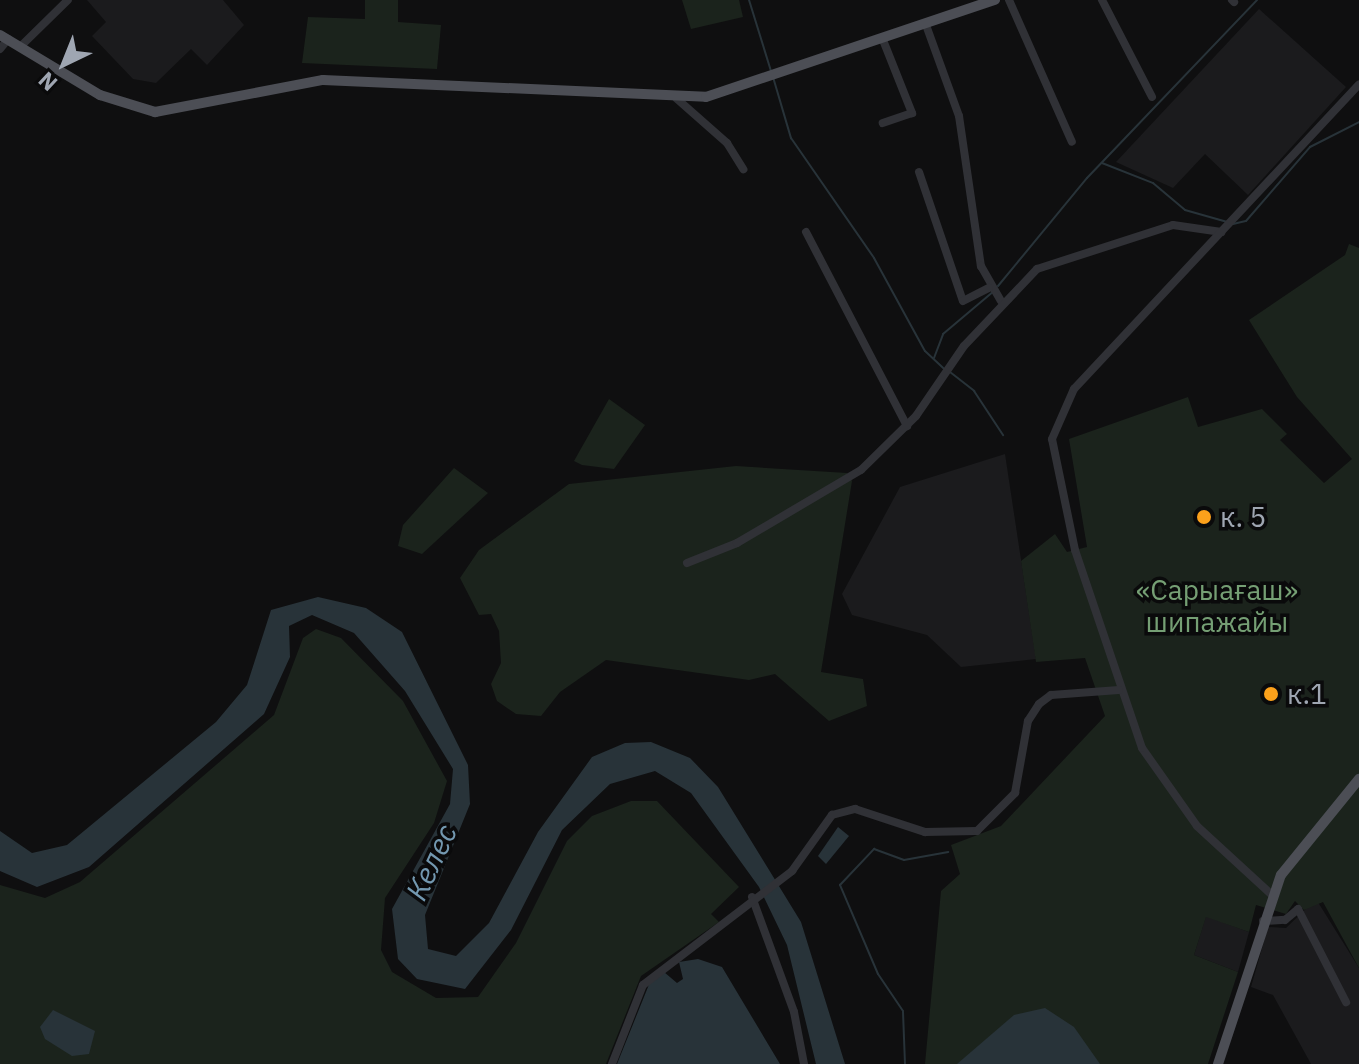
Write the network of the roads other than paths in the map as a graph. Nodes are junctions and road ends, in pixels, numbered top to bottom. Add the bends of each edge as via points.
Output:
1 (68, 0) edge
2 (995, 0) edge
3 (1009, 0) edge
4 (1102, 0) edge
5 (926, 25) junction
6 (4, 37) edge
7 (883, 40) junction
8 (22, 45) junction
9 (0, 49) edge
10 (1359, 84) edge
11 (1152, 97) dead end
12 (676, 98) junction
13 (883, 123) dead end
14 (1072, 142) dead end
15 (743, 169) dead end
16 (919, 172) dead end
17 (806, 232) dead end
18 (1221, 232) junction
19 (989, 288) junction
20 (1001, 301) junction
21 (907, 426) junction
22 (687, 563) dead end
23 (1119, 690) junction
24 (1359, 779) edge
25 (1272, 895) junction
26 (752, 897) junction
27 (1263, 921) junction
28 (1346, 1002) dead end
29 (612, 1064) edge
30 (804, 1064) edge
31 (1218, 1064) edge

1 - 8 street
2 - 5 main road
3 - 14 street
4 - 11 street
5 - 7 main road
5 - 19 street via 959,116
6 - 8 main road
6 - 9 street
7 - 12 main road via 768,81
7 - 13 street via 912,113
8 - 12 main road via 100,95 155,112 323,80 510,83
10 - 18 street
12 - 15 street via 727,143
16 - 19 street via 963,301
17 - 21 street
18 - 20 street via 1173,225 1132,234 1037,269
18 - 23 street via 1074,389 1054,423 1053,461
19 - 20 street
20 - 21 street
21 - 22 street via 816,501
23 - 25 street via 1170,795
23 - 26 street via 1051,695 1039,704 1028,721 1015,793 988,825 947,836 843,810 779,879
24 - 25 main road via 1300,845
25 - 27 main road
26 - 29 street via 721,930 643,985
26 - 30 street via 794,1012
27 - 28 street via 1285,920 1298,909
27 - 31 main road

